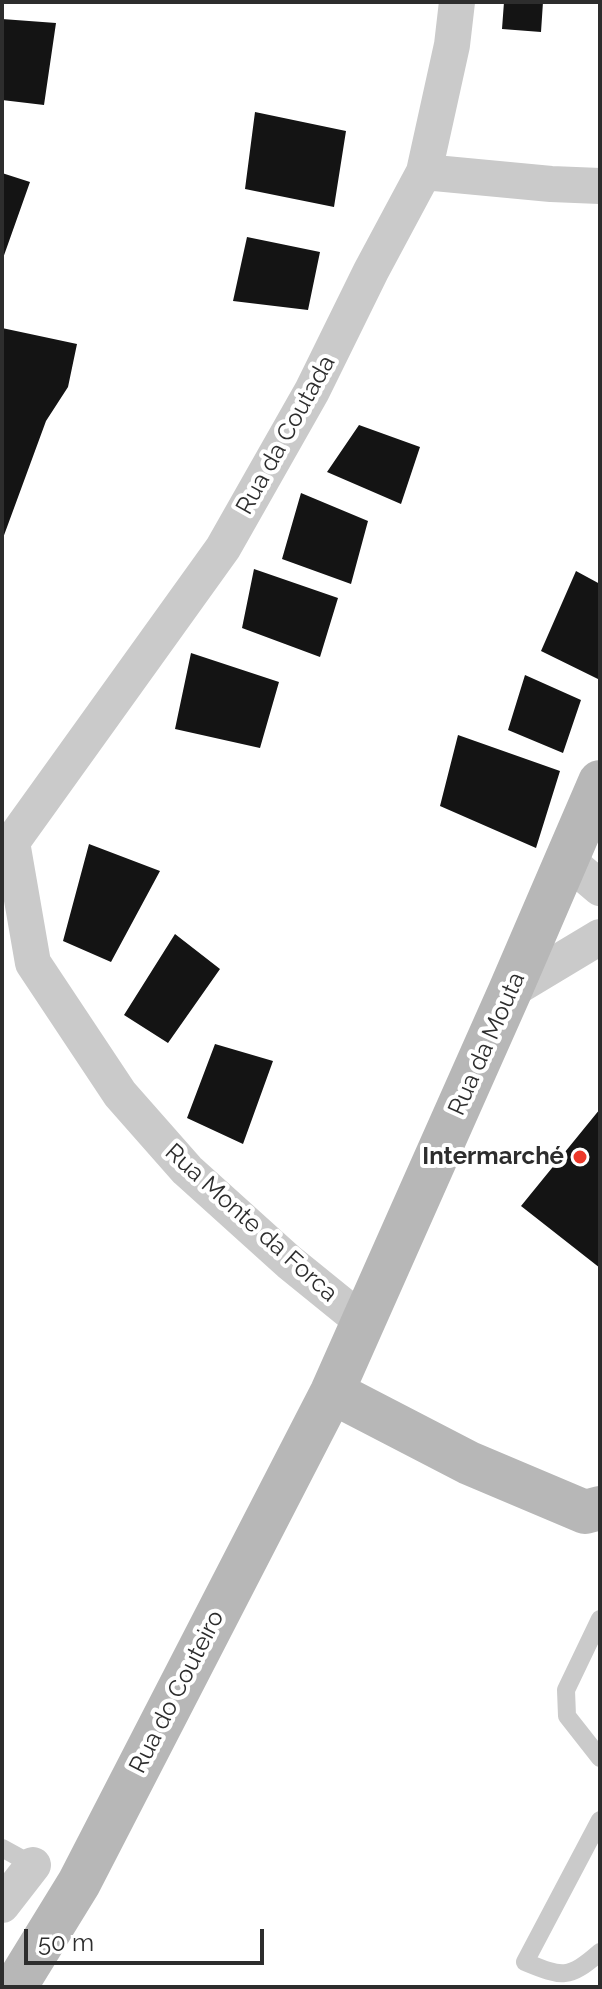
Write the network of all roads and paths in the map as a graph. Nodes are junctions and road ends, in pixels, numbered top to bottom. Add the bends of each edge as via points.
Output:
1 (457, 2) edge
2 (424, 172) junction
3 (600, 186) edge
4 (600, 782) edge
5 (13, 819) edge
6 (567, 860) junction
7 (600, 888) edge
8 (600, 937) edge
9 (510, 991) junction
10 (363, 1322) junction
11 (332, 1392) junction
12 (600, 1508) edge
13 (600, 1619) edge
14 (600, 1758) edge
15 (600, 1820) edge
16 (17, 1856) edge
17 (2, 1905) edge
18 (600, 1952) edge
19 (15, 1987) edge

1 - 2 street, Rua da Coutada
2 - 3 street
2 - 5 street, Rua da Coutada via 312,391 223,548
4 - 6 main road, Rua da Mouta
5 - 10 street, Rua Monte da Forca via 12,842 33,963 120,1094 187,1170
6 - 7 street
6 - 9 main road, Rua da Mouta
8 - 9 street
9 - 10 main road, Rua da Mouta
10 - 11 main road, Rua da Mouta
11 - 12 main road via 469,1463 585,1512
11 - 19 main road, Rua do Couteiro via 79,1883
13 - 14 lane via 566,1690 567,1716
15 - 18 lane via 525,1962 559,1975 582,1968
16 - 17 street

